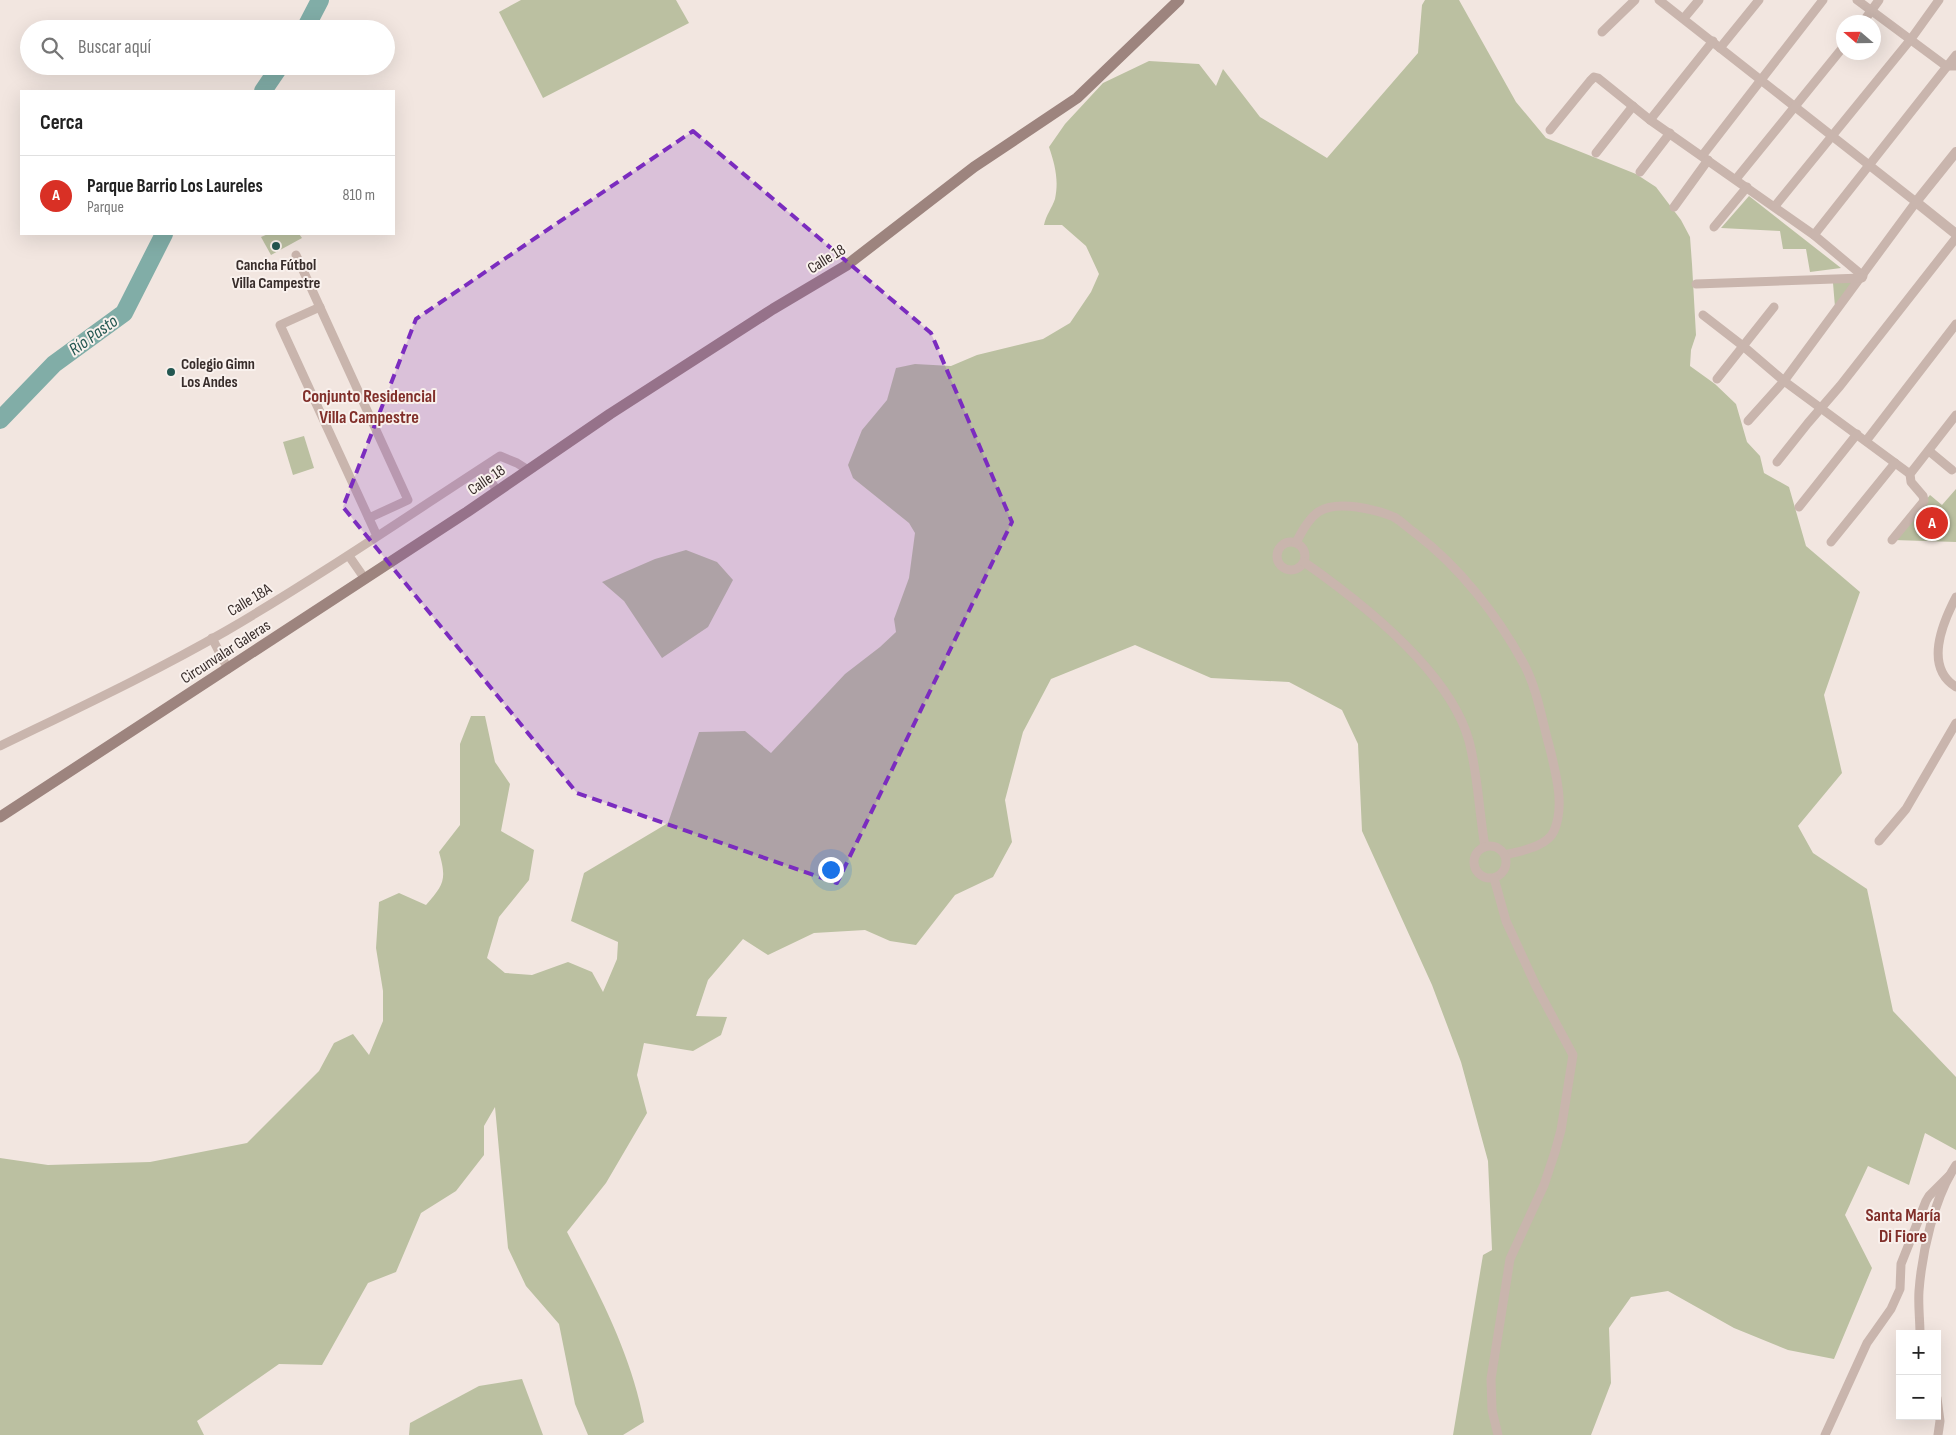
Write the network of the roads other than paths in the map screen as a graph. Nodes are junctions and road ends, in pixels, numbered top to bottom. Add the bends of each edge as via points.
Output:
1 (1179, 0) edge
2 (1635, 0) edge
3 (1659, 0) edge
4 (1698, 0) edge
5 (1759, 0) edge
6 (1823, 0) edge
7 (1857, 0) edge
8 (1879, 0) edge
9 (1939, 0) edge
10 (1872, 11) junction
11 (1869, 15) edge
12 (1684, 18) junction
13 (1602, 32) dead end
14 (1910, 39) junction
15 (1713, 41) junction
16 (1720, 48) junction
17 (1956, 54) edge
18 (1836, 55) edge
19 (1946, 66) junction
20 (1956, 66) edge
21 (1760, 80) junction
22 (1633, 106) junction
23 (1793, 106) junction
24 (1650, 120) junction
25 (1550, 130) dead end
26 (1670, 133) junction
27 (1831, 135) junction
28 (1596, 152) dead end
29 (1956, 152) edge
30 (1705, 158) junction
31 (1869, 164) junction
32 (1640, 172) dead end
33 (1736, 179) junction
34 (1747, 187) junction
35 (1916, 202) junction
36 (1775, 206) junction
37 (1674, 207) dead end
38 (1714, 227) dead end
39 (1956, 234) edge
40 (1814, 235) junction
41 (1956, 238) edge
42 (296, 255) dead end
43 (1862, 277) junction
44 (1696, 284) dead end
45 (320, 307) junction
46 (1774, 307) dead end
47 (1703, 315) dead end
48 (1956, 324) edge
49 (1743, 346) junction
50 (1717, 379) dead end
51 (1784, 382) junction
52 (1822, 408) junction
53 (1956, 415) edge
54 (1748, 421) dead end
55 (1857, 434) junction
56 (1866, 441) junction
57 (1929, 450) junction
58 (1777, 462) dead end
59 (1895, 463) junction
60 (483, 468) junction
61 (528, 470) junction
62 (1952, 470) dead end
63 (1910, 474) junction
64 (498, 491) junction
65 (1799, 507) dead end
66 (467, 512) joint
67 (369, 518) junction
68 (377, 536) junction
69 (1892, 540) dead end
70 (1831, 542) dead end
71 (1296, 543) junction
72 (349, 556) junction
73 (1304, 562) junction
74 (365, 579) junction
75 (1956, 597) edge
76 (1952, 612) edge
77 (212, 638) junction
78 (228, 668) junction
79 (1956, 687) edge
80 (1956, 723) edge
81 (0, 746) edge
82 (0, 817) edge
83 (1880, 842) dead end
84 (1484, 847) junction
85 (1505, 855) junction
86 (1494, 878) junction
87 (1956, 1166) edge
88 (1949, 1176) junction
89 (1920, 1330) edge
90 (1940, 1420) edge
91 (1498, 1435) edge
92 (1825, 1435) edge
93 (1938, 1435) edge

1 - 61 main road, Calle 18 via 1077,98 974,167 848,265 773,308
2 - 13 street
3 - 12 street
4 - 12 street
5 - 16 street
6 - 21 street
7 - 10 street
8 - 10 street
9 - 14 street
10 - 11 street
10 - 14 street
12 - 15 street
14 - 19 street
14 - 27 street
15 - 16 street
15 - 24 street
16 - 21 street
17 - 19 street
18 - 23 street
19 - 20 street
19 - 31 street
21 - 23 street
21 - 30 street
22 - 24 street
22 - 25 street via 1594,77
22 - 28 street
23 - 27 street
23 - 33 street
24 - 26 street
26 - 30 street
26 - 32 street
27 - 31 street
27 - 36 street
29 - 35 street
30 - 33 street
30 - 37 street
31 - 35 street
31 - 40 street
33 - 34 street
34 - 36 street
34 - 38 street
35 - 39 street
35 - 43 street
36 - 40 street
40 - 43 street
41 - 52 street
42 - 45 street
43 - 44 street
43 - 51 street
45 - 67 street via 408,500
45 - 67 street via 280,325
46 - 49 street
47 - 49 street
48 - 56 street
49 - 50 street
49 - 51 street
51 - 52 street
51 - 54 street
52 - 55 street
52 - 58 street
53 - 57 street
55 - 56 street
55 - 65 street
56 - 59 street
57 - 62 street
57 - 63 street
59 - 63 street
59 - 70 street
60 - 61 street, Calle 18A via 500,456
60 - 64 street
60 - 68 street, Calle 18A
61 - 64 main road, Calle 18
63 - 69 street via 1911,482 1924,501
64 - 66 main road, Calle 18
66 - 74 main road, Circunvalar Galeras
67 - 68 street
68 - 72 street, Calle 18A
71 - 73 street via 1303,548
71 - 73 street via 1283,544 1278,552 1278,562 1289,570
71 - 85 street via 1304,526 1321,509 1342,505 1394,518 1462,574 1511,642 1526,668 1543,718 1559,802 1554,832 1543,844
72 - 74 street
72 - 77 street, Calle 18A
73 - 84 street via 1330,580 1427,667 1452,700 1469,741
74 - 78 main road, Circunvalar Galeras
75 - 76 street
76 - 79 street via 1940,637 1939,669
77 - 78 street
77 - 81 street, Calle 18A
78 - 82 main road, Circunvalar Galeras
80 - 83 street via 1906,808
84 - 85 street via 1496,847
84 - 86 street via 1477,853 1474,867 1480,875
85 - 86 street via 1504,872
86 - 91 street via 1506,921 1573,1055 1555,1152 1544,1185 1510,1259 1491,1379 1492,1410
87 - 88 street
88 - 89 street via 1929,1231 1919,1292
88 - 92 street via 1929,1196 1901,1264 1900,1289 1891,1309 1867,1343
90 - 93 street

